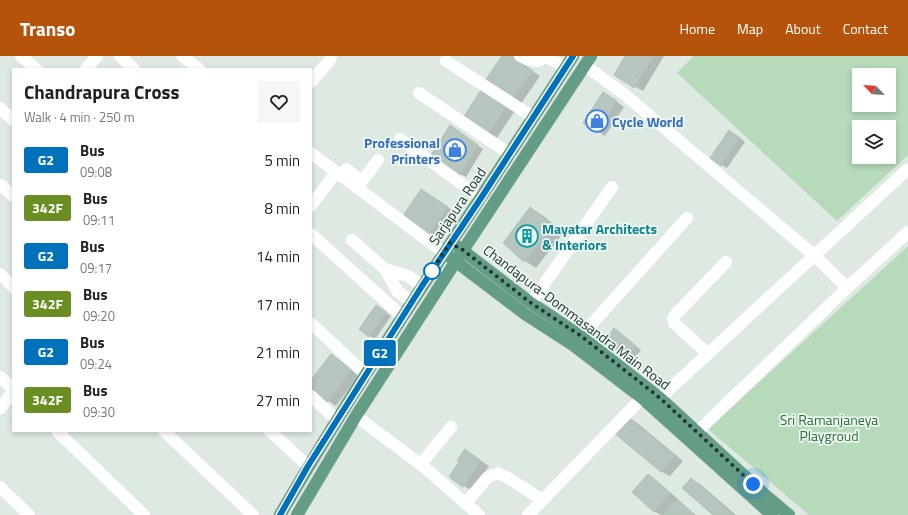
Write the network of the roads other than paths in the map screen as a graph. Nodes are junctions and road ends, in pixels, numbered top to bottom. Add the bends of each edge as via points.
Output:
1 (21, 56) edge
2 (97, 56) edge
3 (120, 56) edge
4 (182, 56) edge
5 (331, 56) edge
6 (520, 56) edge
7 (573, 56) edge
8 (446, 61) dead end
9 (589, 61) edge
10 (565, 67) junction
11 (35, 68) edge
12 (87, 68) edge
13 (133, 68) edge
14 (198, 68) edge
15 (312, 81) edge
16 (419, 93) dead end
17 (0, 108) edge
18 (533, 117) junction
19 (12, 119) edge
20 (400, 139) dead end
21 (312, 154) edge
22 (510, 154) junction
23 (378, 160) dead end
24 (908, 169) edge
25 (341, 171) junction
26 (1, 185) dead end
27 (360, 185) junction
28 (612, 187) dead end
29 (12, 195) edge
30 (481, 198) junction
31 (312, 205) edge
32 (687, 218) dead end
33 (908, 232) edge
34 (312, 235) edge
35 (352, 240) dead end
36 (447, 248) junction
37 (463, 250) junction
38 (815, 256) junction
39 (456, 261) junction
40 (726, 262) dead end
41 (385, 269) junction
42 (0, 274) edge
43 (12, 286) edge
44 (422, 286) junction
45 (846, 288) junction
46 (412, 302) junction
47 (531, 303) junction
48 (403, 316) junction
49 (312, 324) edge
50 (581, 336) junction
51 (708, 354) junction
52 (366, 375) junction
53 (0, 377) edge
54 (12, 389) edge
55 (12, 391) edge
56 (312, 397) edge
57 (642, 398) junction
58 (660, 398) junction
59 (0, 409) edge
60 (356, 416) junction
61 (337, 420) junction
62 (451, 427) dead end
63 (58, 432) edge
64 (165, 432) edge
65 (271, 432) edge
66 (697, 432) junction
67 (421, 464) junction
68 (308, 466) junction
69 (0, 487) edge
70 (542, 500) junction
71 (466, 503) junction
72 (29, 515) edge
73 (144, 515) edge
74 (253, 515) edge
75 (280, 515) edge
76 (297, 515) edge
77 (479, 515) edge
78 (528, 515) edge
79 (772, 515) edge
80 (789, 515) edge

1 - 11 street
2 - 12 street
3 - 13 street
4 - 14 street
5 - 15 street
6 - 10 street via 538,61 548,58
7 - 10 main road, Sarjapura Road
8 - 18 street
9 - 37 main road, Sarjapura Road
9 - 38 street via 624,94
10 - 18 main road, Sarjapura Road
16 - 22 street
17 - 19 street
18 - 22 main road, Sarjapura Road
20 - 30 street
21 - 25 street
22 - 30 main road, Sarjapura Road
23 - 27 street
24 - 38 street
25 - 27 street
25 - 31 street
26 - 29 street
27 - 36 street
28 - 47 street
30 - 36 main road, Sarjapura Road
32 - 50 street
33 - 45 street
34 - 48 street
35 - 41 street
36 - 37 main road, Chandapura-Dommasandra Main Road
36 - 39 main road, Chandapura-Dommasandra Main Road
36 - 44 main road, Sarjapura Road
37 - 39 main road, Sarjapura Road
37 - 47 main road, Chandapura-Dommasandra Main Road
38 - 45 street
38 - 51 street
39 - 57 main road, Chandapura-Dommasandra Main Road
39 - 60 main road, Sarjapura Road
40 - 51 street via 673,319 674,323
41 - 44 street via 408,276
41 - 46 street via 398,292
42 - 43 street
44 - 46 main road, Sarjapura Road
45 - 66 street
46 - 48 main road, Sarjapura Road
47 - 50 main road, Chandapura-Dommasandra Main Road
48 - 52 main road, Sarjapura Road
49 - 52 street
50 - 58 main road, Chandapura-Dommasandra Main Road
51 - 58 street
52 - 61 main road, Sarjapura Road
53 - 54 street
55 - 59 street
56 - 61 street
57 - 70 street
57 - 79 main road, Chandapura-Dommasandra Main Road
58 - 66 main road, Chandapura-Dommasandra Main Road
60 - 67 street
60 - 76 main road, Sarjapura Road
61 - 68 main road, Sarjapura Road
62 - 67 street
63 - 73 street
64 - 74 street
65 - 68 street
66 - 80 main road, Chandapura-Dommasandra Main Road
67 - 71 street
68 - 75 main road, Sarjapura Road
69 - 72 street
70 - 71 street via 498,473 488,477
70 - 78 street
71 - 77 street

